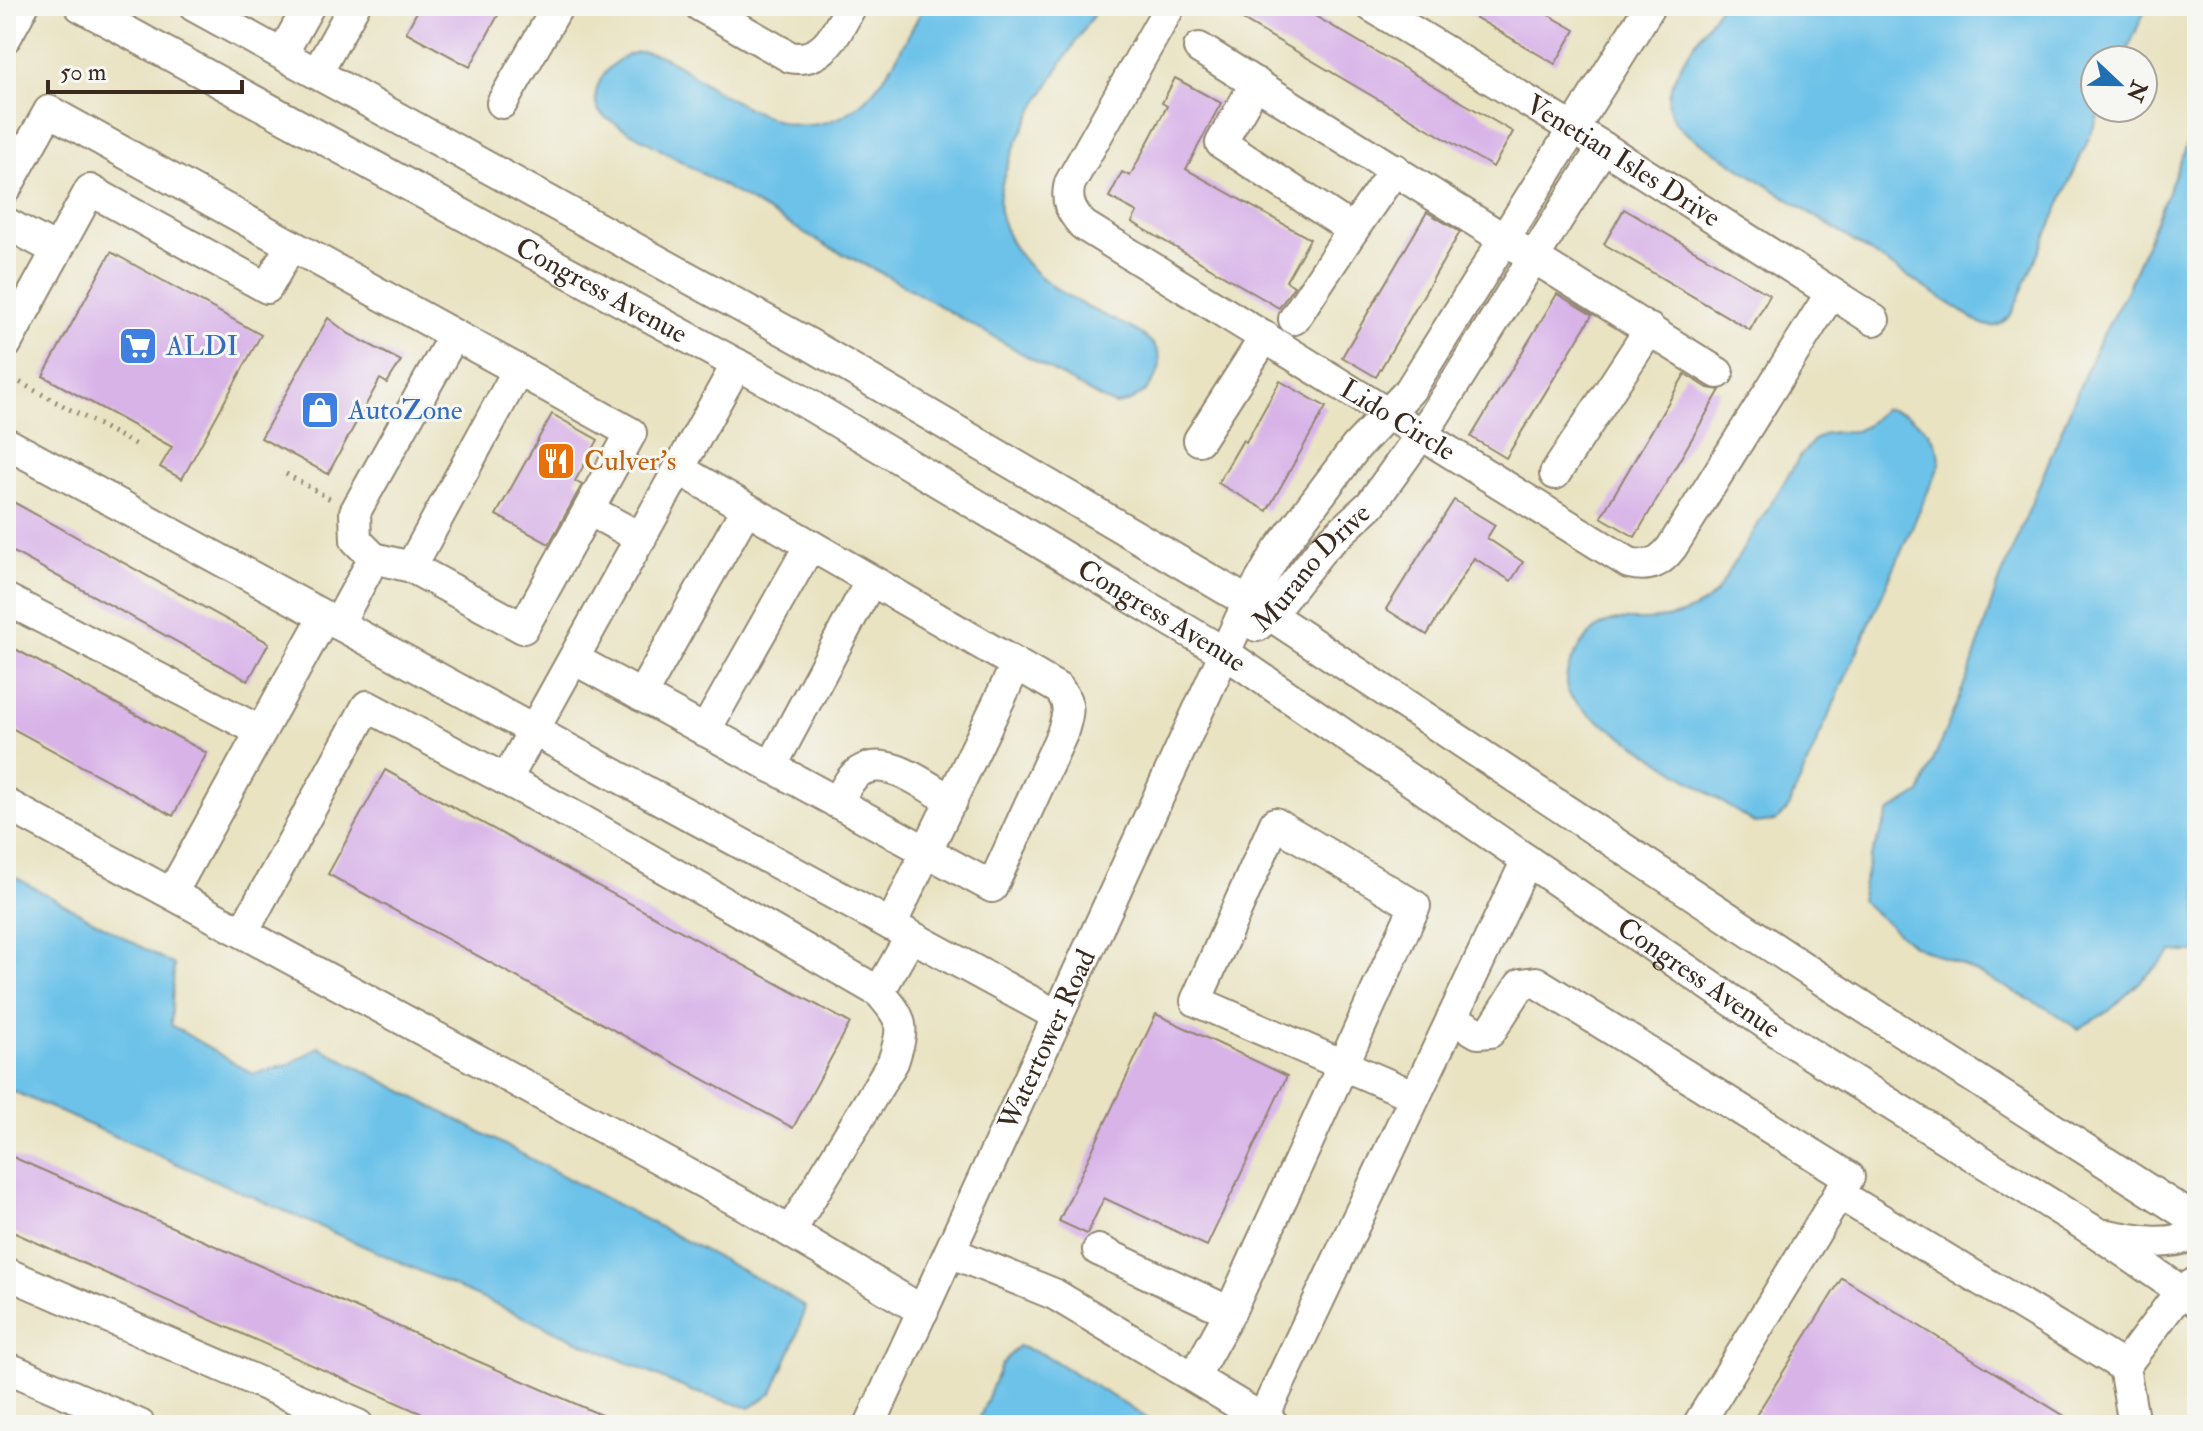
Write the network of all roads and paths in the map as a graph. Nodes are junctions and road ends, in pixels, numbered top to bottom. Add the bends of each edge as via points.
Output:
1 (23, 6) edge
2 (80, 6) edge
3 (194, 6) edge
4 (309, 6) edge
5 (354, 6) edge
6 (558, 6) edge
7 (700, 6) edge
8 (851, 6) edge
9 (1170, 6) edge
10 (1371, 6) edge
11 (1641, 9) edge
12 (6, 37) edge
13 (1199, 48) dead end
14 (282, 54) junction
15 (317, 73) junction
16 (1256, 83) junction
17 (502, 103) dead end
18 (1573, 129) junction
19 (1603, 147) junction
20 (114, 148) junction
21 (1395, 169) junction
22 (6, 188) edge
23 (90, 190) junction
24 (6, 223) edge
25 (1353, 230) junction
26 (1505, 238) junction
27 (291, 245) junction
28 (56, 250) junction
29 (1534, 257) junction
30 (1831, 293) junction
31 (1294, 319) dead end
32 (1874, 320) dead end
33 (1650, 329) junction
34 (454, 335) junction
35 (1265, 337) junction
36 (6, 344) edge
37 (737, 364) junction
38 (518, 370) junction
39 (1718, 373) dead end
40 (6, 375) edge
41 (1388, 413) junction
42 (1421, 434) junction
43 (1199, 440) dead end
44 (6, 443) edge
45 (140, 447) dead end
46 (679, 469) junction
47 (286, 474) dead end
48 (1555, 474) dead end
49 (746, 509) junction
50 (589, 510) junction
51 (355, 512) junction
52 (641, 538) junction
53 (809, 547) junction
54 (374, 558) junction
55 (411, 567) junction
56 (870, 582) junction
57 (6, 599) edge
58 (1259, 608) junction
59 (331, 620) junction
60 (1225, 653) junction
61 (574, 659) junction
62 (1016, 665) junction
63 (641, 696) junction
64 (260, 731) junction
65 (534, 731) junction
66 (705, 731) junction
67 (771, 767) junction
68 (506, 780) junction
69 (952, 801) junction
70 (837, 803) junction
71 (6, 804) edge
72 (928, 853) junction
73 (1527, 860) junction
74 (172, 893) junction
75 (901, 930) junction
76 (243, 932) junction
77 (879, 992) junction
78 (1058, 1016) junction
79 (1452, 1018) junction
80 (1343, 1065) junction
81 (1415, 1096) junction
82 (1839, 1194) junction
83 (2197, 1221) edge
84 (790, 1232) junction
85 (2097, 1233) junction
86 (2197, 1234) edge
87 (1098, 1250) dead end
88 (950, 1252) junction
89 (6, 1273) edge
90 (2191, 1292) edge
91 (923, 1311) junction
92 (1230, 1312) junction
93 (6, 1367) edge
94 (2124, 1367) junction
95 (1194, 1377) junction
96 (346, 1422) edge
97 (1268, 1422) edge
98 (140, 1425) edge
99 (870, 1425) edge
100 (1698, 1425) edge
101 (2134, 1425) edge

1 - 12 street
2 - 37 street, Congress Avenue
3 - 14 street, Congress Avenue
4 - 14 street
5 - 15 street
6 - 17 street
7 - 8 street via 800,59 831,42
9 - 35 street, Lido Circle via 1070,183 1069,205 1083,225
10 - 18 street, Venetian Isles Drive
11 - 18 street
13 - 16 street
14 - 15 street, Congress Avenue
15 - 58 street, Congress Avenue via 809,344
16 - 21 street
16 - 25 street via 1221,143
18 - 19 street, Venetian Isles Drive
18 - 26 street, Murano Drive
19 - 29 street, Murano Drive
19 - 30 street, Venetian Isles Drive
20 - 22 street via 49,111
20 - 23 street
20 - 27 street
21 - 25 street
21 - 26 street
23 - 27 street via 267,288
23 - 28 street
24 - 28 street
25 - 31 street
26 - 29 street
26 - 41 street, Murano Drive via 1410,390
27 - 34 street
28 - 36 street
29 - 33 street
29 - 42 street, Murano Drive
30 - 32 street, Venetian Isles Drive
30 - 42 street, Lido Circle via 1659,562 1629,563
33 - 39 street
33 - 48 street
34 - 38 street
34 - 51 street
35 - 41 street, Lido Circle
35 - 43 street
37 - 46 street
37 - 60 street, Congress Avenue
38 - 50 street via 631,433
38 - 55 street
40 - 45 path
41 - 42 street, Lido Circle
41 - 58 street, Murano Drive via 1277,552
42 - 58 street, Murano Drive via 1371,504
44 - 59 street
46 - 49 street
46 - 52 street
47 - 51 path
49 - 53 street
49 - 63 street
50 - 52 street
50 - 55 street via 523,628
51 - 54 street via 356,540
52 - 61 street
53 - 56 street
53 - 66 street
54 - 55 street
54 - 59 street
56 - 62 street
56 - 67 street
57 - 64 street
58 - 60 street, Murano Drive
58 - 83 street, Congress Avenue
59 - 64 street
59 - 65 street
60 - 73 street, Congress Avenue
60 - 78 street, Watertower Road
61 - 63 street
61 - 65 street
62 - 69 street
62 - 72 street via 1059,689 1068,701 1067,717 992,887
63 - 66 street
64 - 74 street
65 - 68 street
65 - 75 street
66 - 67 street
67 - 70 street
68 - 76 street via 367,706
68 - 77 street
69 - 70 street via 897,771 873,766 850,780
69 - 72 street
70 - 72 street
71 - 74 street
72 - 75 street
73 - 79 street
73 - 85 street, Congress Avenue via 1807,1052
74 - 76 street
75 - 77 street
75 - 78 street
76 - 84 street
77 - 84 street via 899,1014 903,1032 893,1062
78 - 88 street, Watertower Road
79 - 81 street
79 - 82 street via 1478,1033 1490,1032 1521,984 1536,982 1849,1177
80 - 80 street via 1415,906 1275,823 1196,1001
80 - 81 street
80 - 92 street
81 - 97 street
82 - 94 street
82 - 100 street
84 - 91 street
85 - 86 street via 2175,1242
85 - 90 street, Congress Avenue
87 - 92 street
88 - 91 street, Watertower Road
88 - 95 street via 1054,1294
89 - 96 street
90 - 94 street
91 - 99 street, Watertower Road
92 - 95 street
93 - 98 street
94 - 101 street
95 - 97 street

